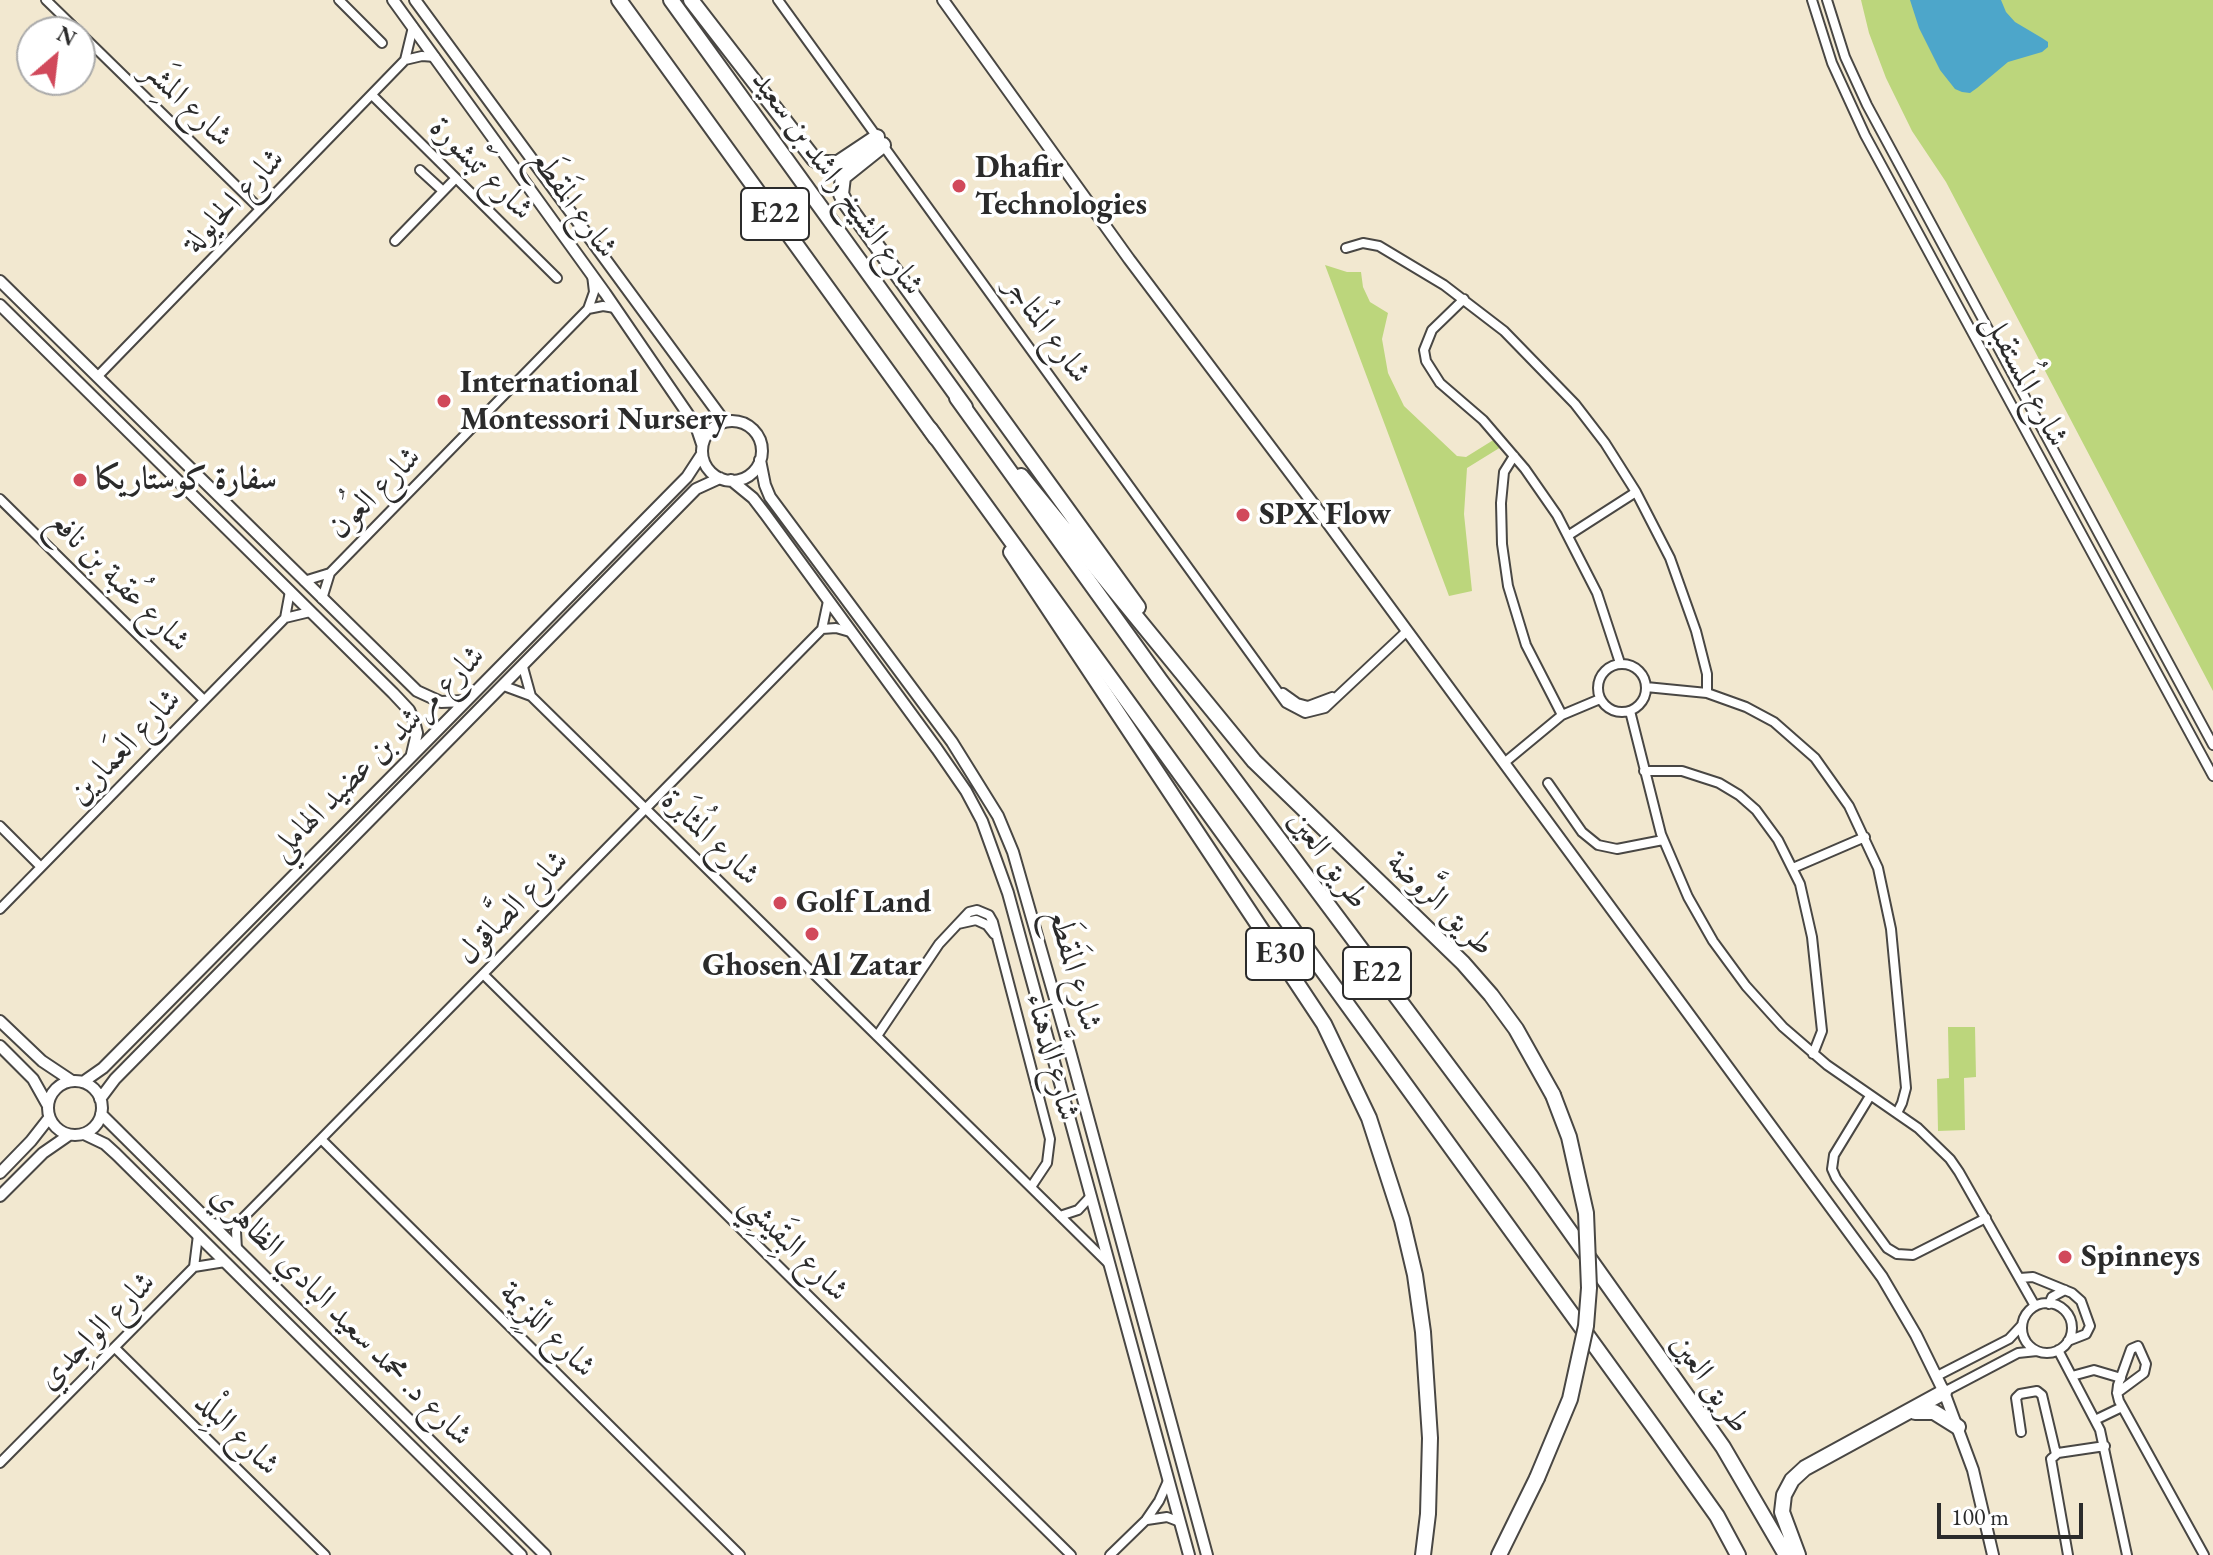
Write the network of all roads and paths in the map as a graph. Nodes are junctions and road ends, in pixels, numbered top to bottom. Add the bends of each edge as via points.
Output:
1 (46, 0) edge
2 (339, 0) edge
3 (393, 0) edge
4 (415, 0) edge
5 (616, 0) edge
6 (671, 0) edge
7 (691, 0) edge
8 (778, 0) edge
9 (1812, 0) edge
10 (1827, 0) edge
11 (945, 1) edge
12 (62, 16) edge
13 (413, 27) junction
14 (382, 43) dead end
15 (96, 50) edge
16 (435, 57) junction
17 (405, 60) junction
18 (448, 77) junction
19 (372, 95) junction
20 (880, 141) junction
21 (532, 162) junction
22 (420, 170) dead end
23 (456, 178) junction
24 (443, 191) junction
25 (260, 209) junction
26 (395, 241) dead end
27 (1346, 248) dead end
28 (591, 274) junction
29 (557, 278) dead end
30 (0, 281) edge
31 (1464, 299) junction
32 (0, 305) edge
33 (615, 308) junction
34 (588, 309) junction
35 (58, 339) junction
36 (45, 350) junction
37 (97, 377) junction
38 (957, 398) junction
39 (724, 421) junction
40 (930, 429) junction
41 (702, 449) junction
42 (1514, 456) junction
43 (760, 460) junction
44 (726, 479) junction
45 (1636, 492) junction
46 (0, 499) edge
47 (1569, 535) junction
48 (330, 573) junction
49 (304, 581) junction
50 (290, 591) junction
51 (322, 599) junction
52 (828, 601) junction
53 (310, 612) junction
54 (285, 618) junction
55 (822, 629) junction
56 (1407, 631) junction
57 (850, 632) junction
58 (1620, 663) junction
59 (523, 667) junction
60 (405, 680) junction
61 (504, 686) junction
62 (1646, 687) junction
63 (393, 693) junction
64 (1707, 693) junction
65 (531, 696) junction
66 (1600, 699) junction
67 (204, 700) junction
68 (467, 700) junction
69 (1630, 711) junction
70 (1562, 715) junction
71 (1219, 721) junction
72 (2213, 745) edge
73 (410, 758) junction
74 (1504, 763) junction
75 (1644, 771) junction
76 (2213, 776) edge
77 (1548, 783) dead end
78 (645, 807) junction
79 (0, 826) edge
80 (1865, 837) junction
81 (1663, 840) junction
82 (41, 867) junction
83 (1793, 868) junction
84 (0, 909) edge
85 (483, 974) junction
86 (0, 1021) edge
87 (877, 1036) junction
88 (0, 1046) edge
89 (1070, 1051) junction
90 (1051, 1052) junction
91 (1813, 1054) junction
92 (78, 1081) junction
93 (1870, 1096) junction
94 (100, 1099) junction
95 (47, 1104) junction
96 (1897, 1113) junction
97 (101, 1114) junction
98 (49, 1118) junction
99 (84, 1134) junction
100 (69, 1135) junction
101 (321, 1139) junction
102 (0, 1173) edge
103 (1031, 1187) junction
104 (0, 1196) edge
105 (1091, 1196) junction
106 (1060, 1216) junction
107 (1986, 1218) junction
108 (240, 1221) junction
109 (210, 1223) junction
110 (198, 1235) junction
111 (237, 1250) junction
112 (225, 1262) junction
113 (249, 1263) junction
114 (1110, 1266) junction
115 (194, 1267) junction
116 (237, 1274) junction
117 (2020, 1278) junction
118 (2065, 1290) junction
119 (2049, 1304) junction
120 (2035, 1306) junction
121 (2022, 1324) junction
122 (2068, 1341) junction
123 (115, 1348) junction
124 (2058, 1350) junction
125 (2037, 1351) junction
126 (1972, 1358) junction
127 (1981, 1373) junction
128 (1937, 1376) junction
129 (2072, 1376) junction
130 (2121, 1378) junction
131 (1144, 1387) junction
132 (1944, 1392) junction
133 (2117, 1393) junction
134 (1164, 1394) junction
135 (2122, 1407) junction
136 (1907, 1414) junction
137 (2095, 1420) junction
138 (1958, 1427) junction
139 (2021, 1432) dead end
140 (2105, 1446) junction
141 (2056, 1454) junction
142 (0, 1463) edge
143 (1169, 1480) junction
144 (1146, 1520) junction
145 (1180, 1522) junction
146 (325, 1555) edge
147 (521, 1555) edge
148 (545, 1555) edge
149 (740, 1555) edge
150 (1071, 1555) edge
151 (1110, 1555) edge
152 (1189, 1555) edge
153 (1207, 1555) edge
154 (1423, 1555) edge
155 (1499, 1555) edge
156 (1738, 1555) edge
157 (1786, 1555) edge
158 (1798, 1555) edge
159 (1993, 1555) edge
160 (2068, 1555) edge
161 (2127, 1555) edge
162 (2204, 1555) edge

1 - 12 street, شارع المِشَر
2 - 14 street
3 - 13 street, شارع المَقطَع
4 - 21 street, شارع المَقطَع
5 - 40 highway, E22
6 - 38 highway, شارع الشيخ راشد بن سعيد / E22
7 - 20 highway via 814,159 838,163
8 - 20 street, شارع المُتاجر
9 - 76 street, شارع المُستقبل via 1832,63 1865,135
10 - 72 street, شارع المُستقبل via 1867,105
11 - 56 street via 1129,259
13 - 16 street, شارع المَقطَع
13 - 17 street, شارع الحايولة
15 - 25 street, شارع المِشَر
16 - 17 street
16 - 18 street, شارع المَقطَع
17 - 19 street, شارع الحايولة
18 - 21 street via 525,174 532,173
18 - 28 street, شارع المَقطَع
19 - 23 street, شارع تَبْشورة
19 - 25 street, شارع الحايولة
20 - 56 street, شارع المُتاجر via 1286,703 1305,713 1325,708
20 - 71 highway via 843,177 845,202
21 - 39 street, شارع المَقطَع
22 - 24 street
23 - 24 street
23 - 29 street, شارع تَبْشورة
24 - 26 street
25 - 37 street, شارع الحايولة
27 - 31 street via 1379,246
28 - 33 street, شارع المَقطَع
28 - 34 street via 594,292
30 - 35 street
31 - 42 street via 1432,330 1424,350 1426,361 1440,383
31 - 45 street via 1559,386
32 - 36 street
33 - 34 street
33 - 41 street, شارع المَقطَع via 696,426
34 - 48 street, شارع العُون
35 - 36 street
35 - 37 street
36 - 50 street
37 - 49 street
38 - 71 highway, طريق الرَّوضة
38 - 157 highway, طريق العين / E22 via 1532,1178 1723,1447
39 - 41 street via 714,426
39 - 43 street via 754,430
40 - 154 highway, E30 via 1286,964 1349,1073 1386,1166 1421,1318 1430,1438
40 - 156 highway, E22 via 1658,1433
41 - 44 street via 708,469
41 - 68 street, شارع مرشد بن عضيد الهاملي via 687,477
42 - 47 street
42 - 70 street via 1504,472 1501,503 1508,586 1526,645
43 - 44 street via 749,475
43 - 89 street, شارع المَقطَع via 770,497 952,742 998,816 1024,887
44 - 52 street, شارع المَقطَع via 753,498
44 - 59 street, شارع مرشد بن عضيد الهاملي via 696,489
45 - 47 street
45 - 64 street via 1688,606 1707,674
46 - 67 street, شارع عُقبة بن نافع
47 - 58 street via 1597,593
48 - 49 street, شارع العُون
48 - 51 street, شارع العُون
49 - 51 street
50 - 53 street
50 - 54 street
51 - 60 street
52 - 55 street
52 - 57 street, شارع المَقطَع
53 - 54 street
53 - 63 street
54 - 67 street, شارع العَمارين
55 - 57 street
55 - 78 street, شارع الصَّاقول
56 - 74 street
57 - 90 street, شارع المَقطَع via 937,749 982,821 1008,893
58 - 62 street via 1638,670
58 - 66 street via 1599,679
59 - 61 street, شارع مرشد بن عضيد الهاملي
59 - 65 street
60 - 63 street
60 - 68 street via 428,698
61 - 65 street, شارع المُثابَرة
61 - 94 street, شارع مرشد بن عضيد الهاملي
62 - 64 street
62 - 69 street via 1644,699
63 - 73 street via 414,721
64 - 80 street via 1760,715 1803,745 1838,788
65 - 78 street, شارع المُثابَرة
66 - 69 street via 1609,709
66 - 70 street
67 - 82 street, شارع العَمارين
68 - 73 street, شارع مرشد بن عضيد الهاملي
69 - 75 street
70 - 74 street
71 - 155 highway, طريق الرَّوضة, bridge via 1303,811 1463,963 1516,1029 1553,1095 1569,1137 1589,1248 1586,1326 1570,1399
73 - 92 street, شارع مرشد بن عضيد الهاملي via 103,1068
74 - 128 street via 1882,1277
75 - 81 street
75 - 83 street via 1695,774 1729,788 1756,810
77 - 81 street via 1582,832 1598,845 1617,849
78 - 85 street, شارع الصَّاقول
78 - 87 street, شارع المُثابَرة
79 - 82 street
80 - 83 street
80 - 96 street via 1883,887 1895,960 1906,1088
81 - 91 street via 1688,897 1729,964
82 - 84 street, شارع العَمارين
83 - 91 street via 1807,912 1820,1004 1822,1037
85 - 101 street, شارع الصَّاقول
85 - 150 street, شارع البِقَيشِي
86 - 92 street via 42,1061
87 - 103 street, شارع المُثابَرة
87 - 103 street, شارع الدَّهناء via 930,954 969,912 982,910 992,918 1050,1139 1047,1163
88 - 95 street via 33,1079
89 - 90 street
89 - 134 street, شارع المَقطَع
90 - 105 street, شارع المَقطَع
91 - 93 street
92 - 94 street
92 - 95 street via 54,1090
93 - 96 street
93 - 107 street via 1834,1155 1832,1169 1887,1248 1913,1255
94 - 97 street
95 - 98 street
96 - 107 street via 1950,1159
97 - 99 street
97 - 109 street, شارع د. محمد سعيد البادي الظاهري
98 - 100 street
98 - 102 street
99 - 100 street
99 - 110 street, شارع د. محمد سعيد البادي الظاهري via 105,1144
100 - 104 street
101 - 108 street, شارع الصَّاقول
101 - 149 street, شارع اللِّزِيمة
103 - 106 street, شارع المُثابَرة
105 - 106 street via 1078,1210
105 - 114 street, شارع المَقطَع
106 - 114 street, شارع المُثابَرة
107 - 117 street
108 - 109 street
108 - 111 street
109 - 111 street, شارع د. محمد سعيد البادي الظاهري
110 - 112 street, شارع د. محمد سعيد البادي الظاهري
110 - 115 street, شارع الواجِدي
111 - 113 street, شارع د. محمد سعيد البادي الظاهري
112 - 115 street, شارع الواجِدي
112 - 116 street, شارع د. محمد سعيد البادي الظاهري
113 - 116 street via 249,1274
113 - 148 street, شارع د. محمد سعيد البادي الظاهري
114 - 131 street, شارع المَقطَع
115 - 123 street, شارع الواجِدي
116 - 147 street, شارع د. محمد سعيد البادي الظاهري
117 - 118 street via 2030,1276
117 - 120 street
118 - 119 street
118 - 122 street via 2081,1301 2091,1322 2086,1334
119 - 120 street
119 - 122 street via 2070,1320
120 - 121 street
121 - 125 street via 2027,1343
121 - 126 street via 2009,1339
122 - 124 street
123 - 142 street, شارع الواجِدي
123 - 146 street, شارع البِلْد
124 - 125 street
124 - 129 street
125 - 127 street via 2022,1351
126 - 127 street
126 - 128 street
127 - 132 street
128 - 132 street
129 - 130 street via 2094,1370
129 - 137 street
130 - 133 street
130 - 133 street via 2131,1349 2138,1346 2144,1373
131 - 134 street via 1154,1401
131 - 143 street, شارع المَقطَع
132 - 136 highway
132 - 138 street
133 - 135 street
134 - 153 street, شارع المَقطَع
135 - 137 street
135 - 162 street
136 - 138 highway via 1928,1410
136 - 158 highway via 1792,1480 1782,1512
137 - 140 street
138 - 159 street
139 - 141 street via 2016,1398 2037,1391
140 - 141 street
140 - 161 street
141 - 160 street via 2050,1465
143 - 144 street
143 - 145 street, شارع المَقطَع
144 - 145 street via 1167,1517
144 - 151 street
145 - 152 street, شارع المَقطَع

